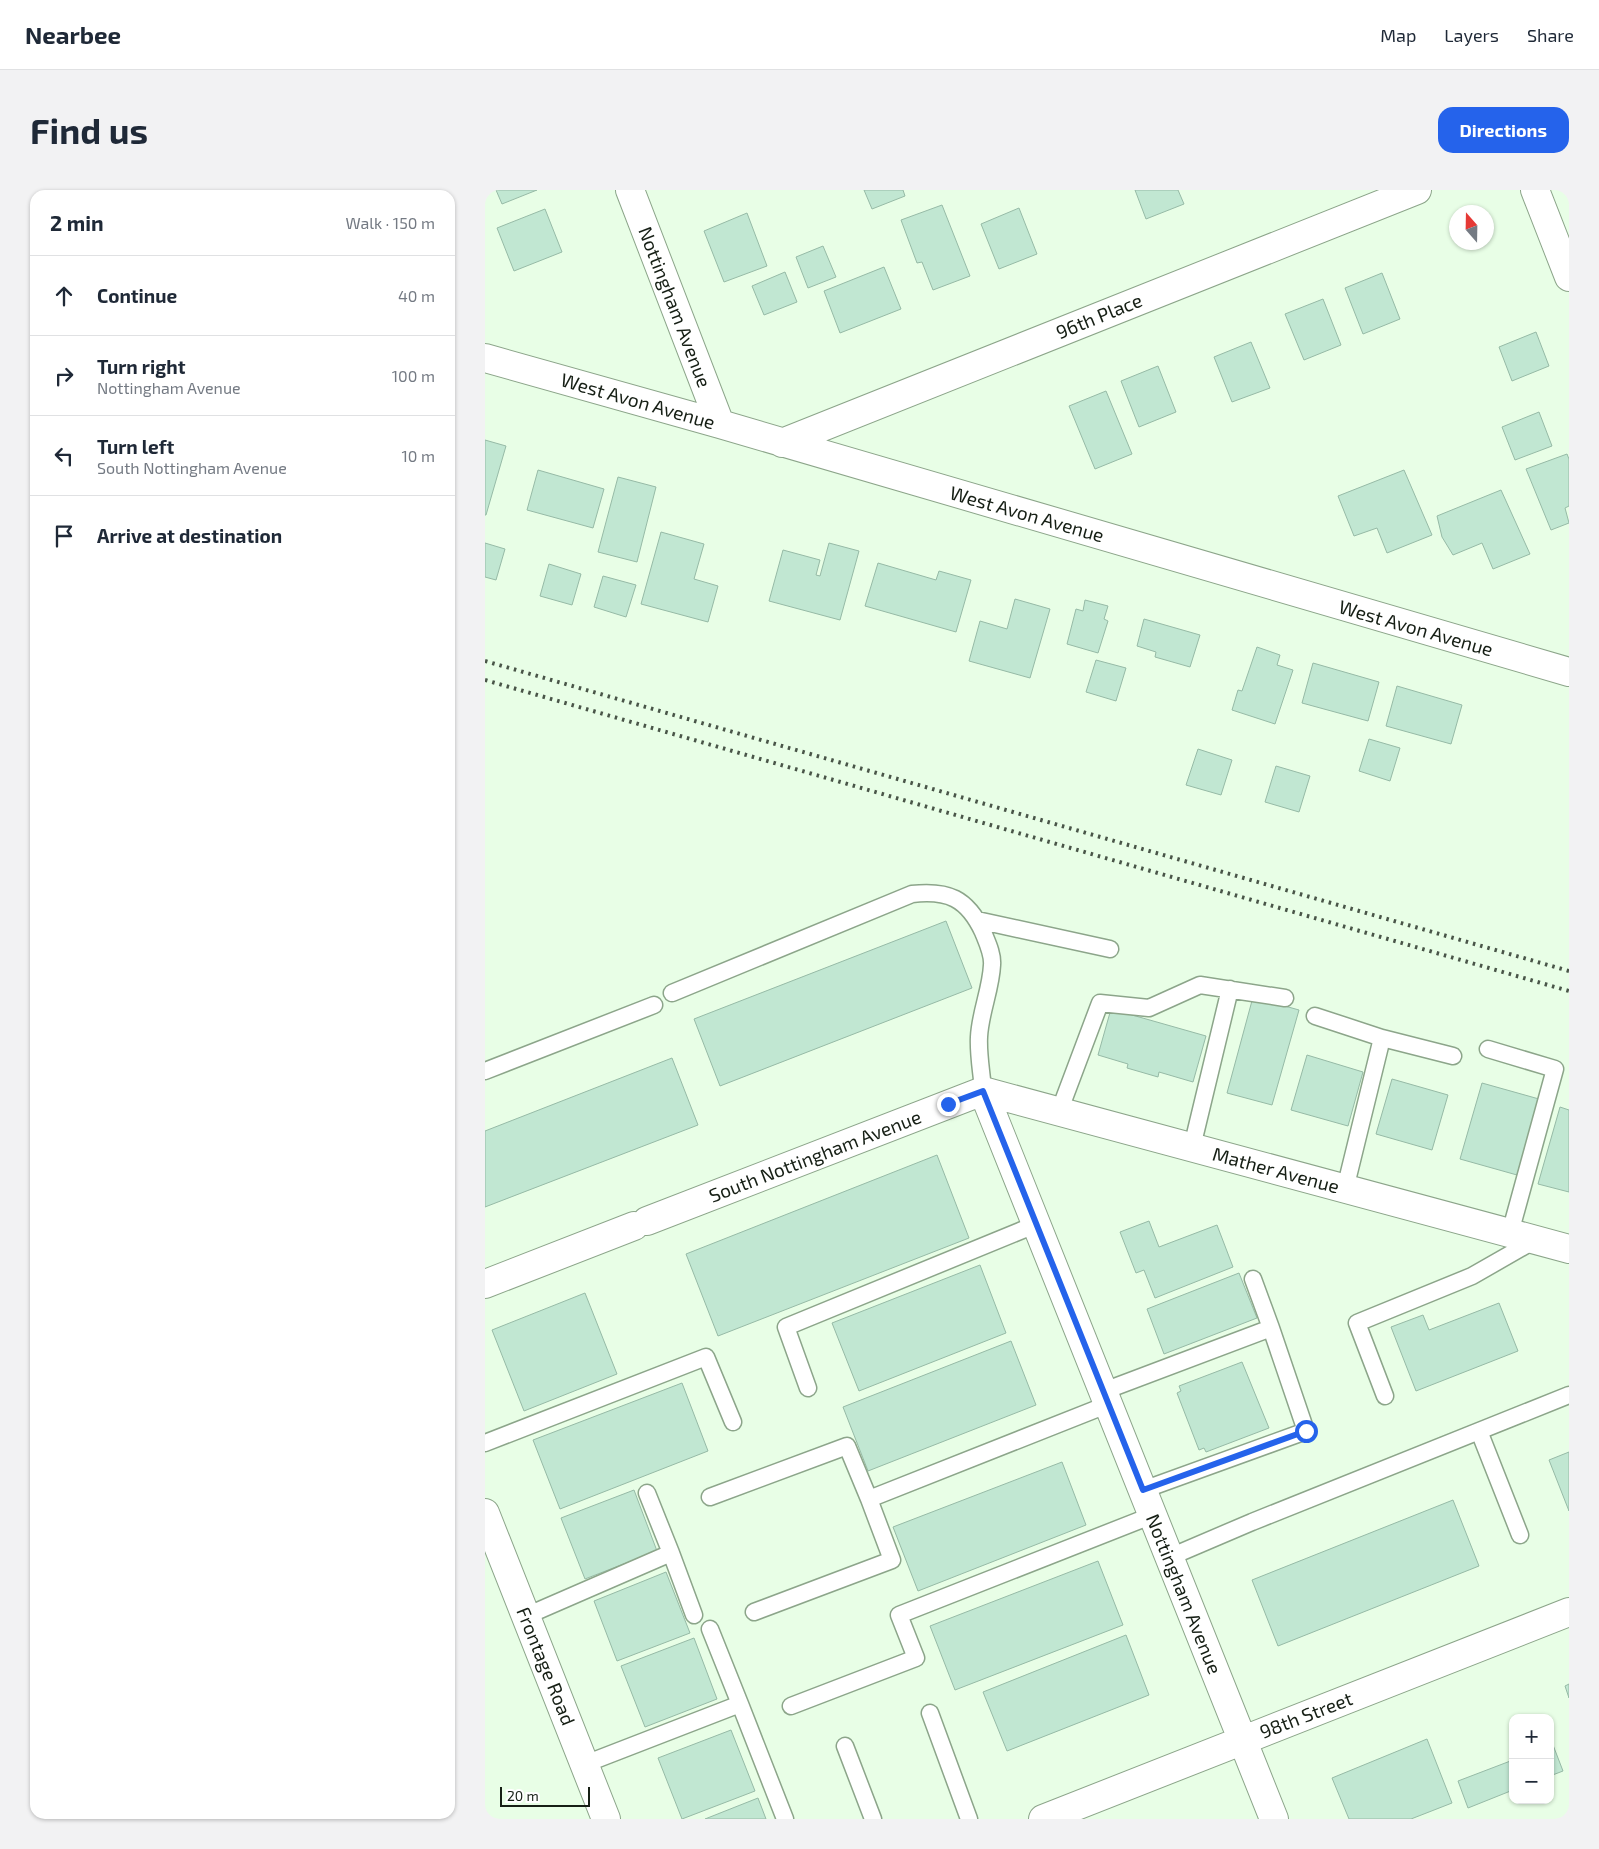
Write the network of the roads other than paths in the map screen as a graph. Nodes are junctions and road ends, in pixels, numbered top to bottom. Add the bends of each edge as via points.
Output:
1 (630, 190) edge
2 (1417, 190) edge
3 (1535, 190) edge
4 (1569, 277) edge
5 (485, 358) edge
6 (720, 424) junction
7 (781, 442) junction
8 (1569, 672) edge
9 (977, 920) junction
10 (1111, 948) dead end
11 (1231, 989) junction
12 (672, 993) dead end
13 (1285, 998) dead end
14 (654, 1005) dead end
15 (1315, 1016) dead end
16 (1382, 1038) junction
17 (1488, 1049) dead end
18 (1453, 1056) dead end
19 (485, 1071) edge
20 (1562, 1071) edge
21 (983, 1091) junction
22 (1059, 1112) junction
23 (1192, 1147) junction
24 (1345, 1189) junction
25 (1037, 1224) junction
26 (1522, 1237) junction
27 (1569, 1250) edge
28 (1253, 1278) dead end
29 (485, 1284) edge
30 (1271, 1328) junction
31 (808, 1388) dead end
32 (1569, 1395) edge
33 (1385, 1396) dead end
34 (1106, 1398) junction
35 (733, 1422) dead end
36 (1479, 1431) junction
37 (485, 1443) edge
38 (1143, 1490) junction
39 (647, 1493) dead end
40 (710, 1497) dead end
41 (869, 1499) junction
42 (485, 1513) edge
43 (1153, 1515) junction
44 (1520, 1534) dead end
45 (671, 1553) junction
46 (1170, 1557) junction
47 (754, 1612) dead end
48 (1569, 1612) edge
49 (695, 1615) dead end
50 (526, 1616) junction
51 (710, 1629) dead end
52 (740, 1704) junction
53 (791, 1706) dead end
54 (930, 1713) dead end
55 (1242, 1740) junction
56 (845, 1746) dead end
57 (585, 1764) junction
58 (606, 1819) edge
59 (785, 1819) edge
60 (873, 1819) edge
61 (969, 1819) edge
62 (1043, 1819) edge
63 (1274, 1819) edge

1 - 6 street, Nottingham Avenue
2 - 7 street, 96th Place
3 - 4 street
5 - 6 street, West Avon Avenue
6 - 7 street, West Avon Avenue
7 - 8 street, West Avon Avenue
9 - 10 lane
9 - 12 lane via 959,900 945,894 912,894
9 - 21 lane via 993,963 979,1036
11 - 13 lane
11 - 22 lane via 1201,985 1149,1008 1100,1003
11 - 23 lane
14 - 19 lane
15 - 16 lane
16 - 18 lane
16 - 24 lane
17 - 20 lane
20 - 26 lane
21 - 22 street, Mather Avenue
21 - 25 street, Nottingham Avenue
21 - 29 street, South Nottingham Avenue
22 - 23 street, Mather Avenue
23 - 24 street, Mather Avenue
24 - 26 street, Mather Avenue
25 - 31 lane via 786,1327
25 - 34 street, Nottingham Avenue
26 - 27 street, Mather Avenue
26 - 33 lane via 1472,1276 1357,1323
28 - 30 lane
30 - 34 lane
30 - 38 lane via 1306,1431
32 - 36 lane
34 - 38 street, Nottingham Avenue
34 - 41 lane
35 - 37 lane via 706,1357
36 - 44 lane
36 - 46 lane
38 - 43 street, Nottingham Avenue
39 - 45 lane
40 - 41 lane via 847,1446
41 - 47 lane via 892,1560
42 - 50 street, Frontage Road
43 - 46 street, Nottingham Avenue
43 - 53 lane via 899,1615 916,1658
45 - 49 lane
45 - 50 lane
46 - 55 street, Nottingham Avenue
48 - 55 street, 98th Street
50 - 57 street, Frontage Road
51 - 52 lane
52 - 57 lane
52 - 59 lane
54 - 61 lane
55 - 62 street, 98th Street
55 - 63 street, Nottingham Avenue
56 - 60 lane
57 - 58 street, Frontage Road

